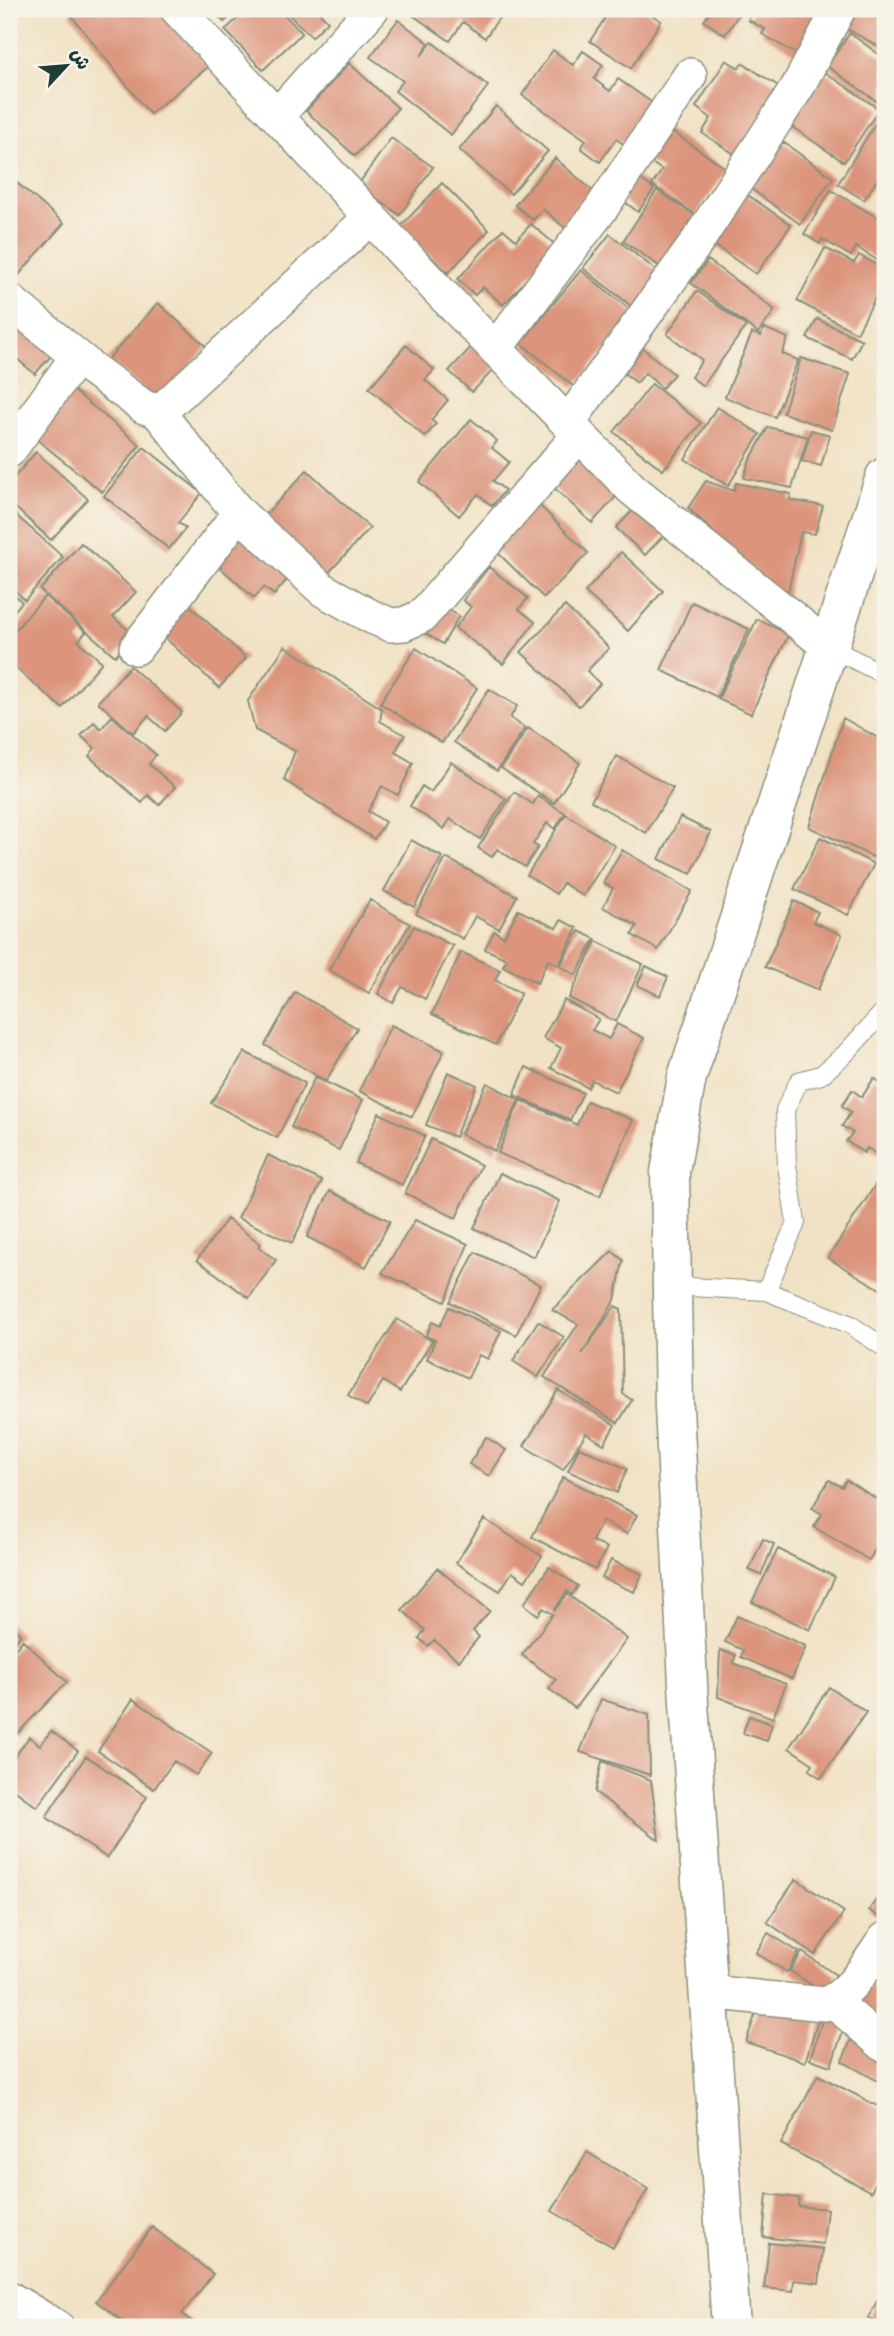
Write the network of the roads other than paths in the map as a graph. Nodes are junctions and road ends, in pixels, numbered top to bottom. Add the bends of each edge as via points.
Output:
1 (177, 9) edge
2 (372, 9) edge
3 (839, 9) edge
4 (691, 75) dead end
5 (277, 116) junction
6 (371, 217) junction
7 (9, 300) edge
8 (495, 349) junction
9 (77, 357) junction
10 (157, 411) junction
11 (573, 429) junction
12 (9, 451) edge
13 (885, 477) edge
14 (239, 513) junction
15 (829, 647) junction
16 (136, 648) dead end
17 (885, 675) edge
18 (885, 1010) edge
19 (671, 1286) junction
20 (766, 1291) junction
21 (885, 1348) edge
22 (885, 1939) edge
23 (708, 1992) junction
24 (833, 2001) junction
25 (885, 2046) edge
26 (9, 2298) edge
27 (57, 2327) edge
28 (731, 2327) edge

1 - 5 street
2 - 5 street
3 - 11 street via 797,88
4 - 8 street via 601,209
5 - 6 street
6 - 8 street
6 - 10 street
7 - 9 street
8 - 11 street
9 - 10 street via 144,407
9 - 12 street
10 - 14 street
11 - 14 street via 422,616 404,624 391,625 323,590
11 - 15 street via 632,489
13 - 15 street
14 - 16 street
15 - 17 lane
15 - 19 street via 687,1077 670,1172
18 - 20 lane via 821,1075 799,1081 785,1110 796,1223
19 - 20 lane
19 - 23 street via 689,1703
20 - 21 lane via 849,1324
22 - 24 street via 847,1990
23 - 24 street via 816,2004
23 - 28 street
24 - 25 street
26 - 27 street

